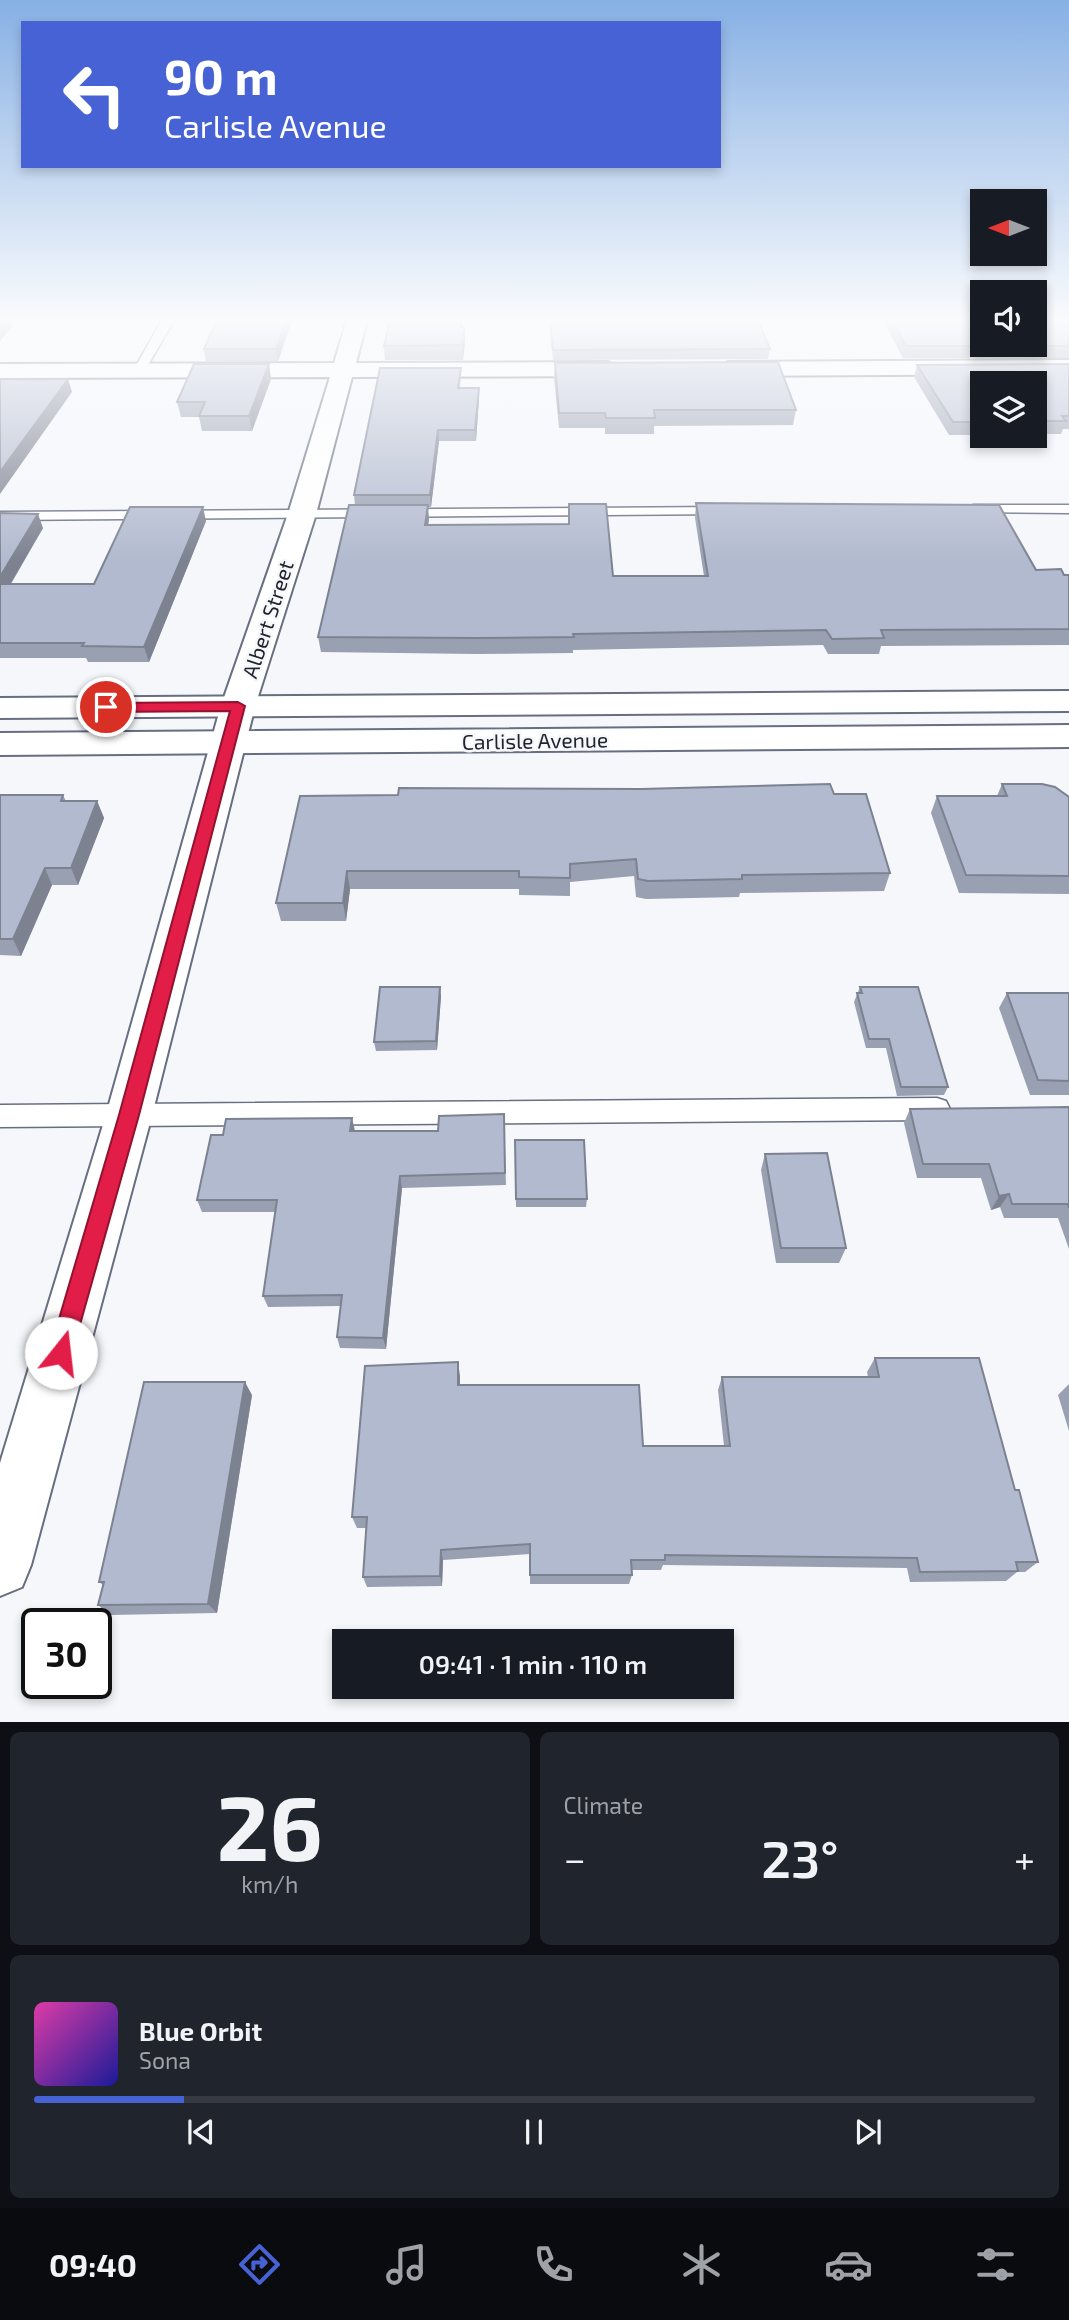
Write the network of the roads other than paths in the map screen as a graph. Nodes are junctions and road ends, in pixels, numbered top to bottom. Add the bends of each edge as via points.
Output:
1 (334, 400) edge
2 (957, 509) edge
3 (1069, 509) edge
4 (734, 511) edge
5 (302, 514) junction
6 (0, 516) edge
7 (1013, 701) junction
8 (1069, 701) edge
9 (0, 708) edge
10 (233, 725) junction
11 (1030, 736) junction
12 (1069, 736) edge
13 (0, 744) edge
14 (958, 1109) edge
15 (129, 1115) junction
16 (0, 1116) edge
17 (0, 1565) edge

1 - 5 street, Albert Street
2 - 3 lane
4 - 5 lane
5 - 6 lane
5 - 10 street, Albert Street
7 - 8 street, Carlisle Avenue
7 - 10 street, Carlisle Avenue
7 - 11 street
9 - 10 street, Carlisle Avenue
10 - 11 street, Carlisle Avenue
10 - 13 street, Carlisle Avenue
10 - 15 street, Albert Street
11 - 12 street, Carlisle Avenue
14 - 15 lane
15 - 16 lane
15 - 17 street, Albert Street

